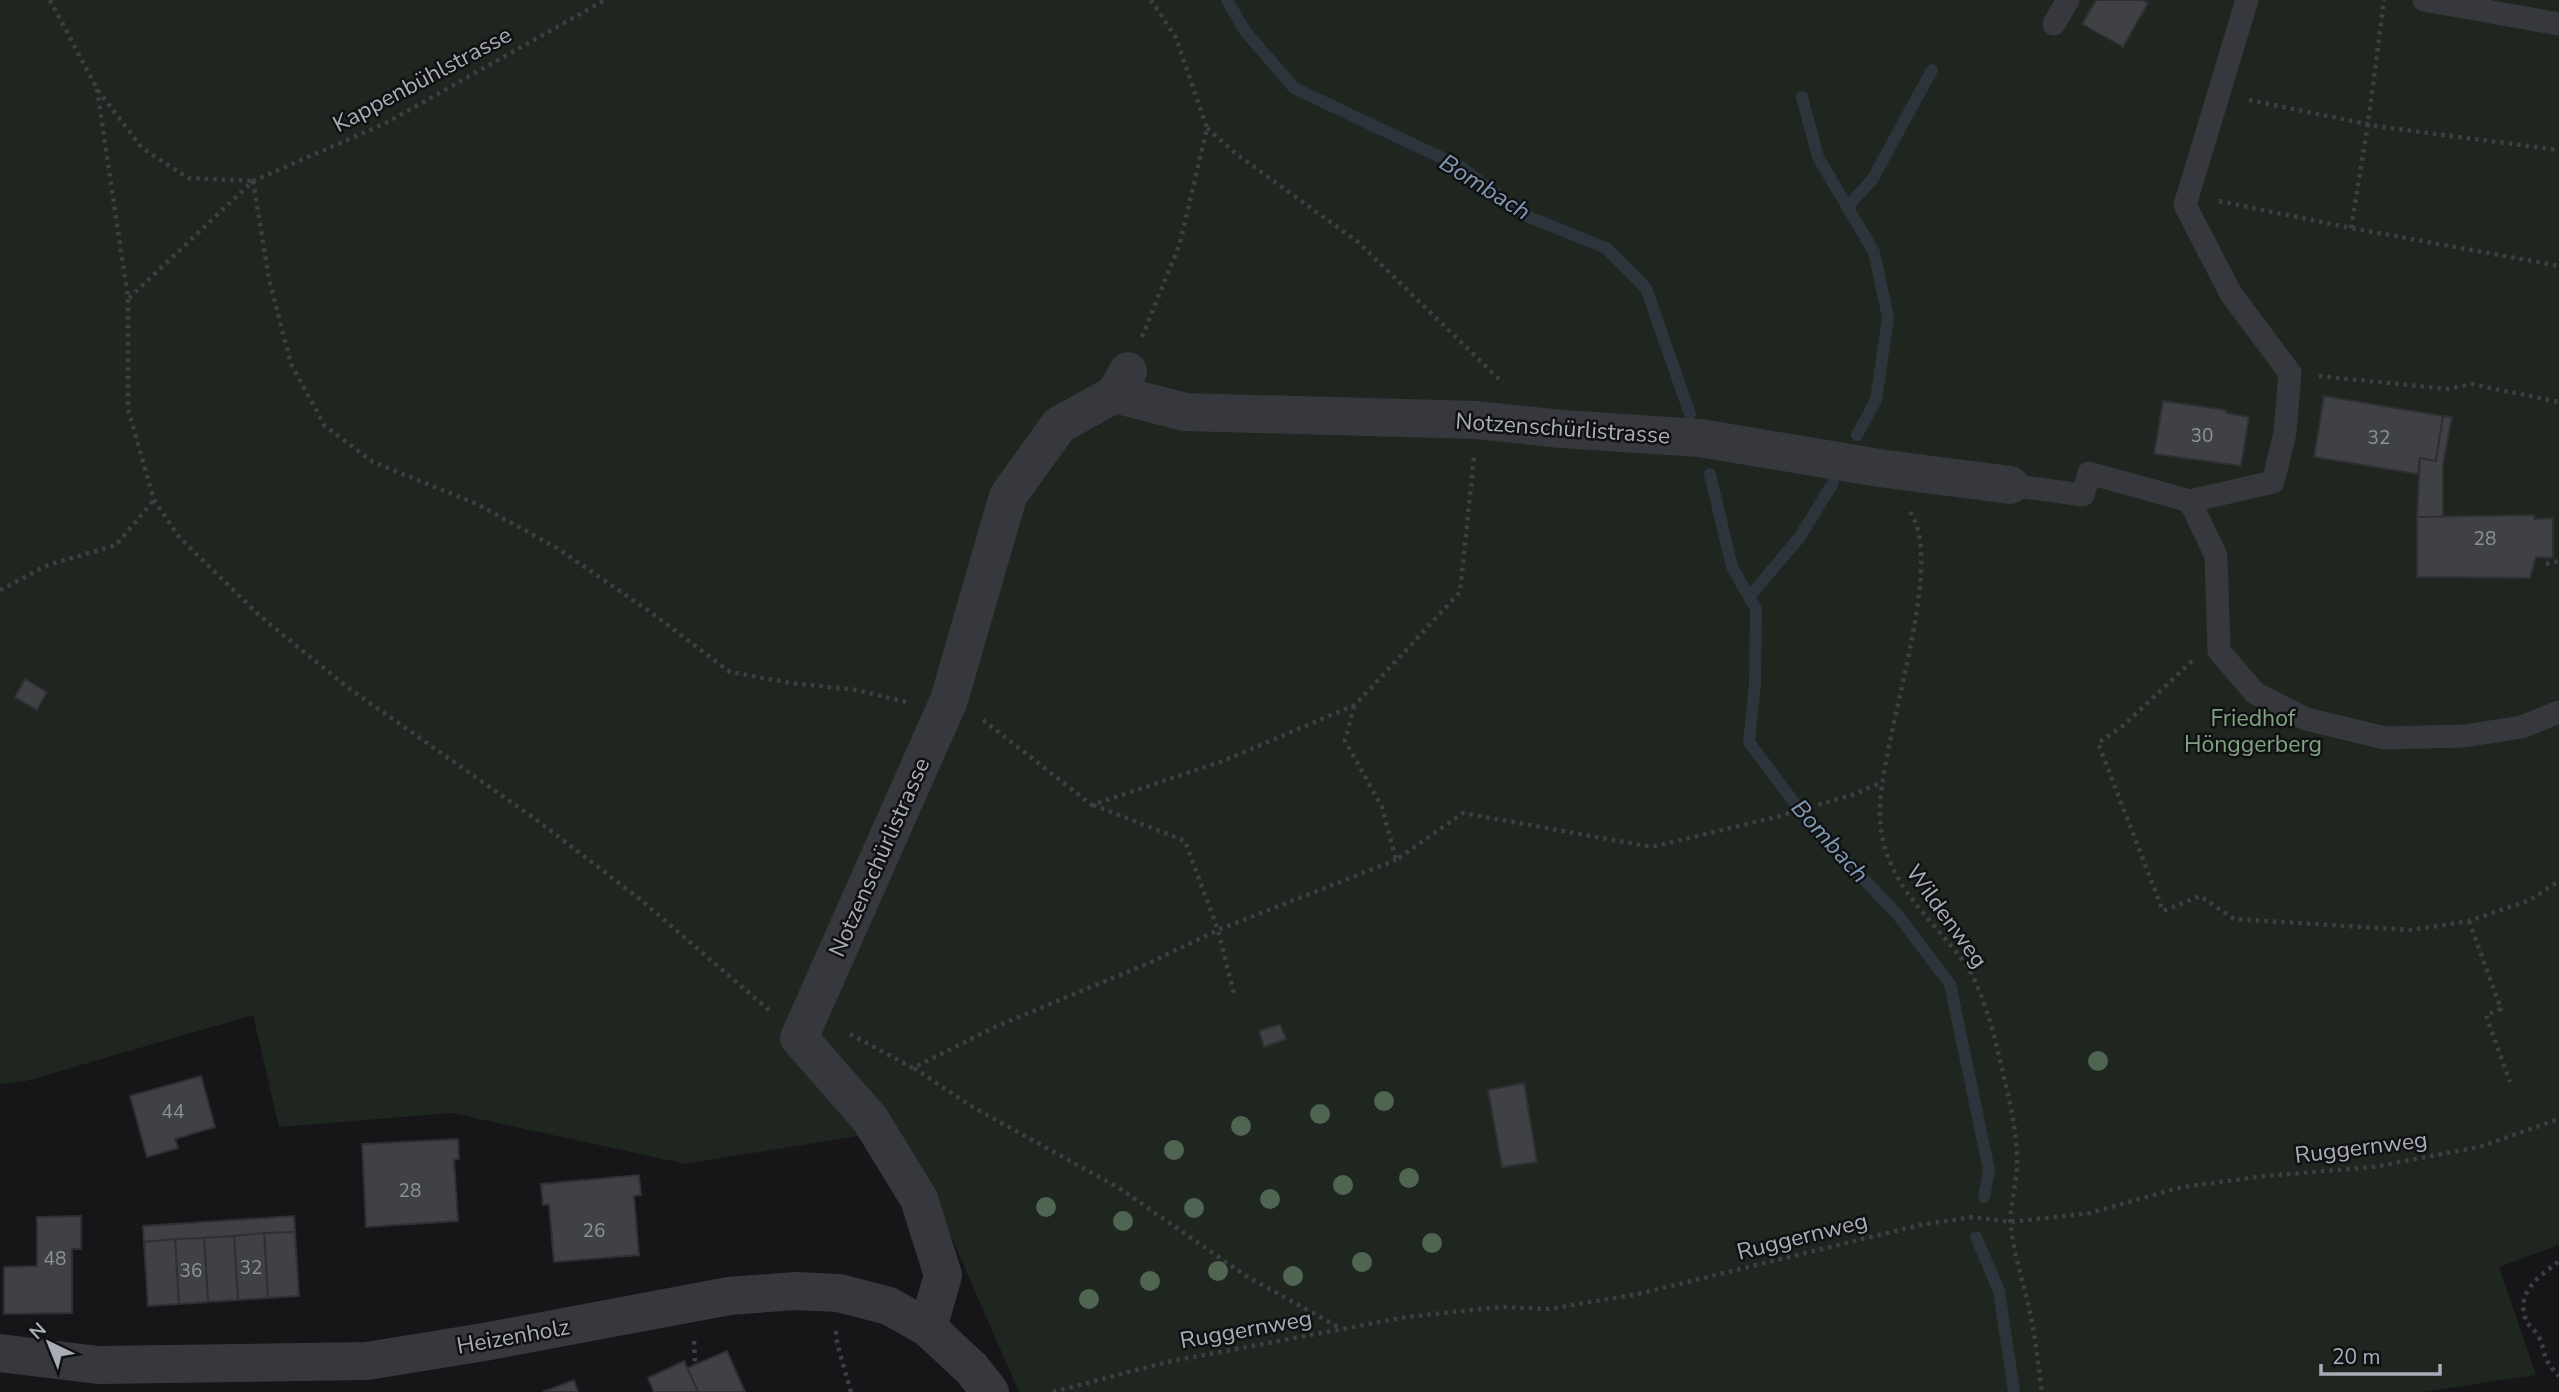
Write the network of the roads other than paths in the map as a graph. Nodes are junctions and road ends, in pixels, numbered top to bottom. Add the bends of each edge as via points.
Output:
1 (2068, 0) edge
2 (2247, 0) edge
3 (2424, 0) edge
4 (2054, 24) dead end
5 (2559, 24) edge
6 (2010, 485) joint
7 (2190, 501) junction
8 (2559, 712) edge
9 (928, 1328) junction
10 (0, 1353) edge
11 (990, 1392) edge

1 - 4 lane
2 - 7 lane via 2185,205 2231,294 2290,373 2285,433 2273,482
3 - 5 lane
6 - 7 lane via 2083,495 2089,472
6 - 9 street, Notzenschürlistrasse via 1700,438 1476,420 1185,412 1121,383 1059,425 1008,496 946,706 805,1023 919,1199 943,1275
7 - 8 lane via 2216,556 2218,651 2255,693 2306,719 2385,738 2464,736 2522,727
9 - 10 street, Heizenholz via 889,1306 838,1293 796,1291 729,1296 367,1361 97,1365
9 - 11 street, Heizenholz

